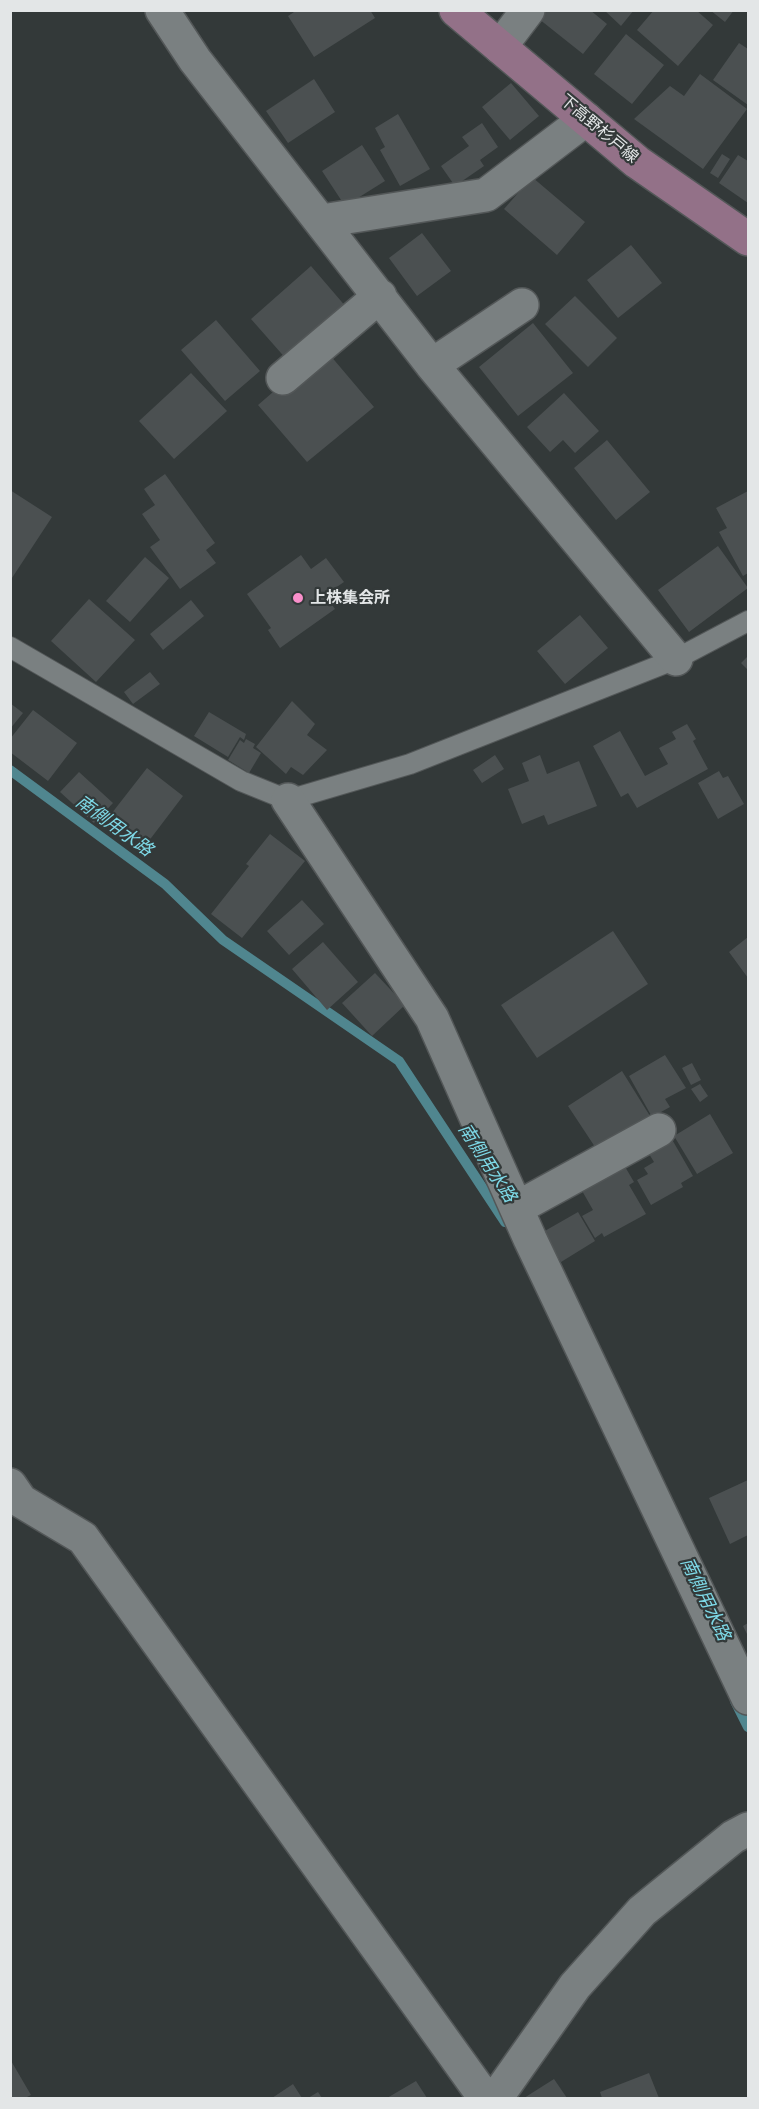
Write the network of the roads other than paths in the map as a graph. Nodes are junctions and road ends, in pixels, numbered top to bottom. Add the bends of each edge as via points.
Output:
1 (456, 10) edge
2 (528, 10) edge
3 (175, 15) edge
4 (500, 47) junction
5 (586, 119) junction
6 (322, 221) junction
7 (748, 239) edge
8 (380, 296) junction
9 (522, 305) dead end
10 (432, 365) junction
11 (283, 378) dead end
12 (748, 621) edge
13 (10, 647) edge
14 (676, 659) junction
15 (288, 800) junction
16 (659, 1130) dead end
17 (517, 1208) junction
18 (10, 1485) edge
19 (748, 1698) edge
20 (748, 1829) edge
21 (485, 2098) edge
22 (496, 2098) edge

1 - 4 main road, 下高野杉戸線
2 - 4 street
3 - 6 street via 195,60
4 - 5 main road, 下高野杉戸線
5 - 6 street via 486,195
5 - 7 main road, 下高野杉戸線 via 637,162
6 - 8 street
8 - 10 street
8 - 11 street
9 - 10 street
10 - 14 street
12 - 14 lane
13 - 15 lane via 240,781
14 - 15 lane via 410,764
15 - 17 street via 432,1018
16 - 17 street
17 - 19 street
18 - 21 street via 21,1501 83,1538
20 - 22 street via 642,1911 575,1986

